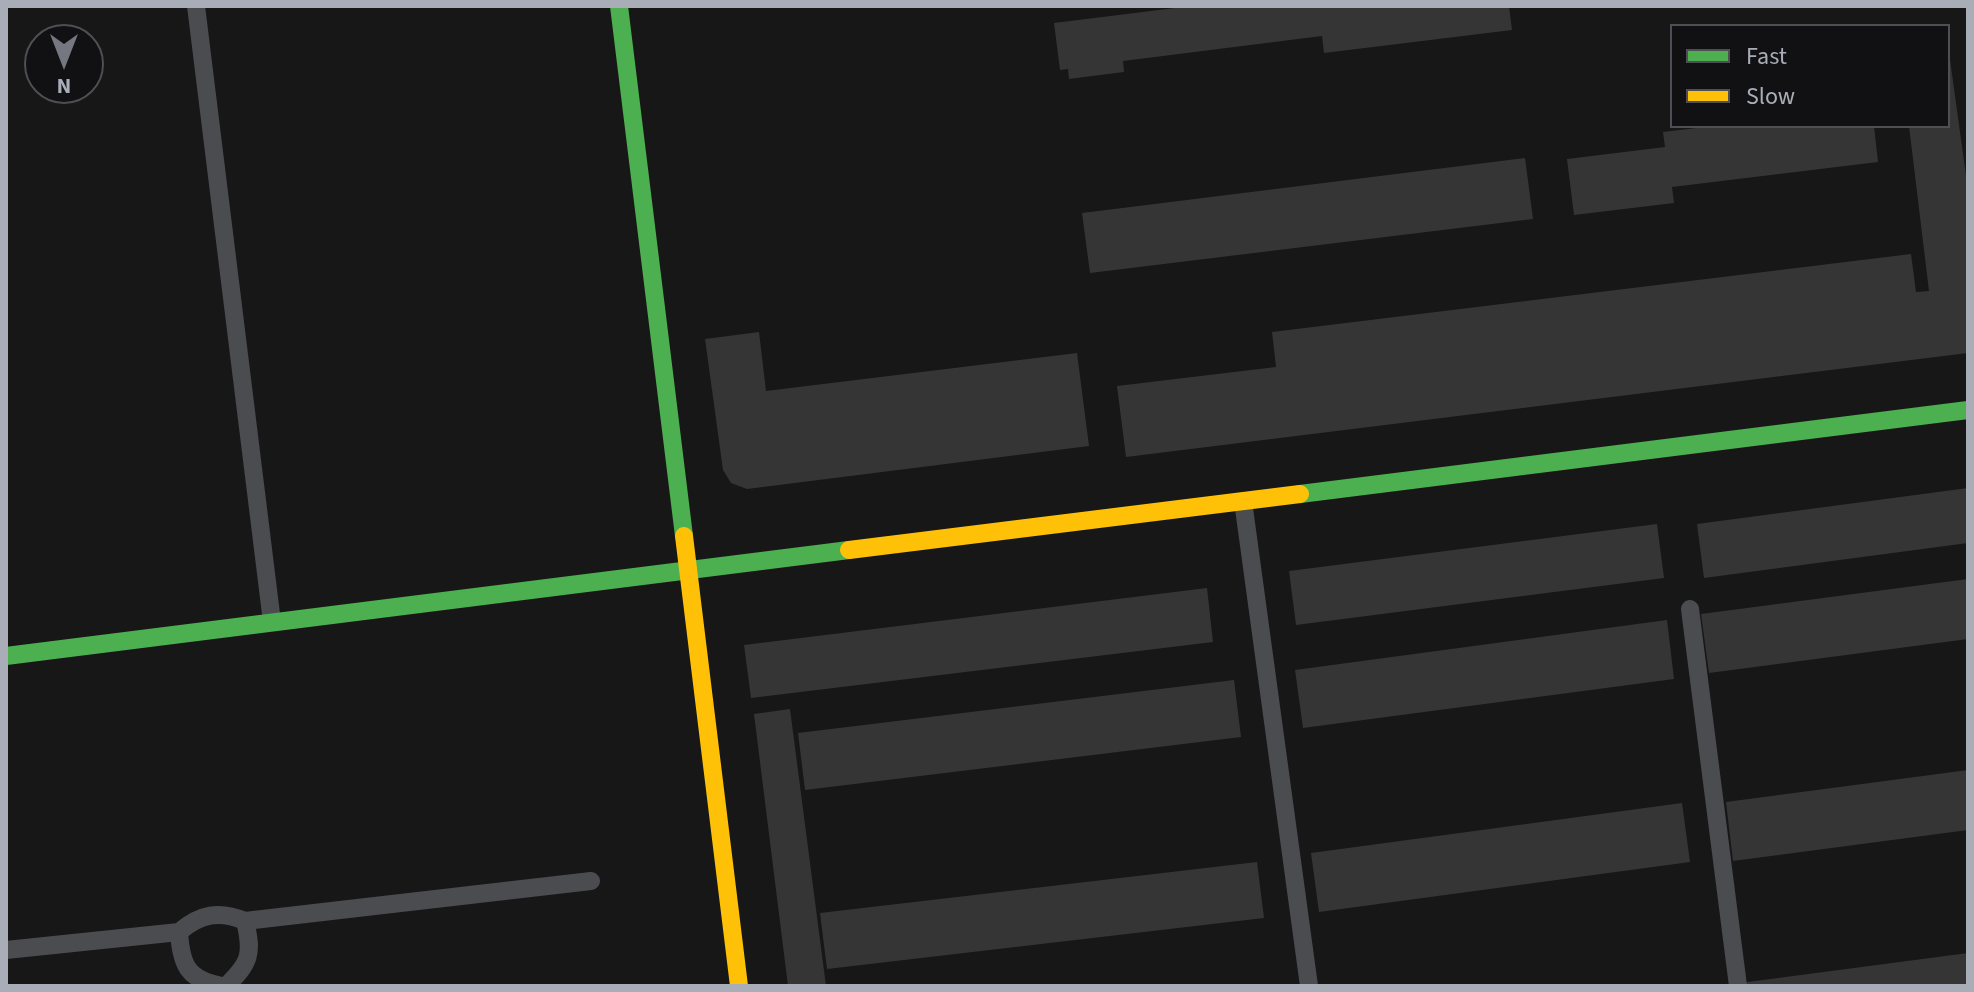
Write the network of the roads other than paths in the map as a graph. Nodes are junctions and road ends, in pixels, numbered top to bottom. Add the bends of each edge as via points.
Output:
1 (196, 6) edge
2 (619, 6) edge
3 (1968, 410) edge
4 (1243, 501) junction
5 (688, 570) junction
6 (1690, 609) dead end
7 (272, 622) junction
8 (6, 656) edge
9 (591, 881) dead end
10 (245, 921) junction
11 (179, 932) junction
12 (6, 950) edge
13 (224, 986) edge
14 (739, 986) edge
15 (1309, 986) edge
16 (1738, 986) edge

1 - 7 lane
2 - 5 street
3 - 4 street
4 - 5 street
4 - 15 lane
5 - 7 street
5 - 14 street
6 - 16 lane
7 - 8 street
9 - 10 lane
10 - 11 lane via 211,914
10 - 13 lane via 249,957
11 - 12 lane
11 - 13 lane via 181,958 192,975

